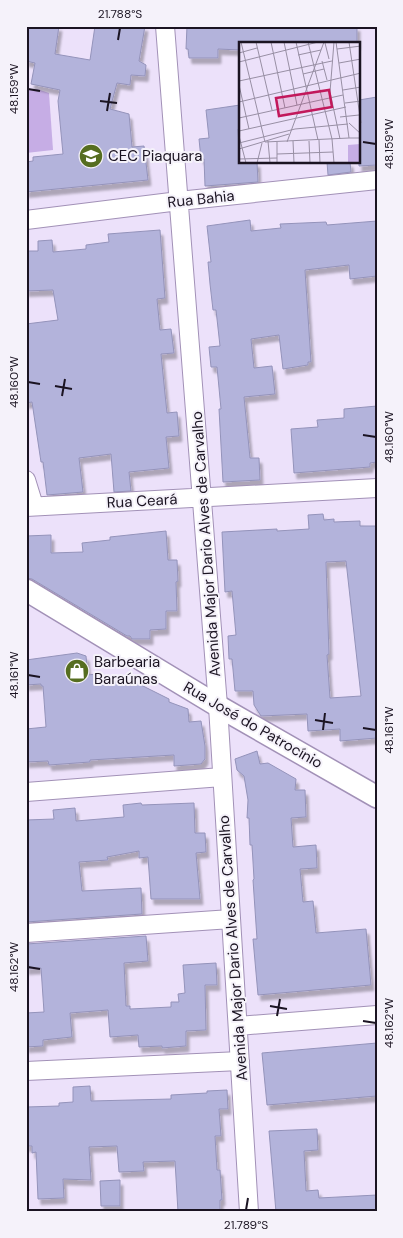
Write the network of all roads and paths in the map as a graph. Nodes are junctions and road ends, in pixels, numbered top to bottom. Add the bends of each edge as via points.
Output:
1 (165, 26) edge
2 (377, 180) edge
3 (179, 201) junction
4 (26, 220) edge
5 (26, 480) edge
6 (377, 488) edge
7 (202, 498) junction
8 (30, 506) edge
9 (26, 590) edge
10 (218, 706) junction
11 (222, 777) junction
12 (26, 792) edge
13 (377, 797) edge
14 (231, 920) junction
15 (26, 933) edge
16 (377, 1015) edge
17 (238, 1026) junction
18 (240, 1061) junction
19 (26, 1071) edge
20 (249, 1212) edge

1 - 3 street, Avenida Major Dario Alves de Carvalho
2 - 3 street, Rua Bahia
3 - 4 street, Rua Bahia
3 - 7 street, Avenida Major Dario Alves de Carvalho
5 - 8 street
6 - 7 street, Rua Ceará
7 - 8 street, Rua Ceará
7 - 10 street, Avenida Major Dario Alves de Carvalho
9 - 10 street, Rua José do Patrocínio
10 - 11 street, Avenida Major Dario Alves de Carvalho
10 - 13 street, Rua José do Patrocínio
11 - 12 street
11 - 14 street, Avenida Major Dario Alves de Carvalho
14 - 15 street
14 - 17 street, Avenida Major Dario Alves de Carvalho
16 - 17 street
17 - 18 street, Avenida Major Dario Alves de Carvalho
18 - 19 street
18 - 20 street, Avenida Major Dario Alves de Carvalho

